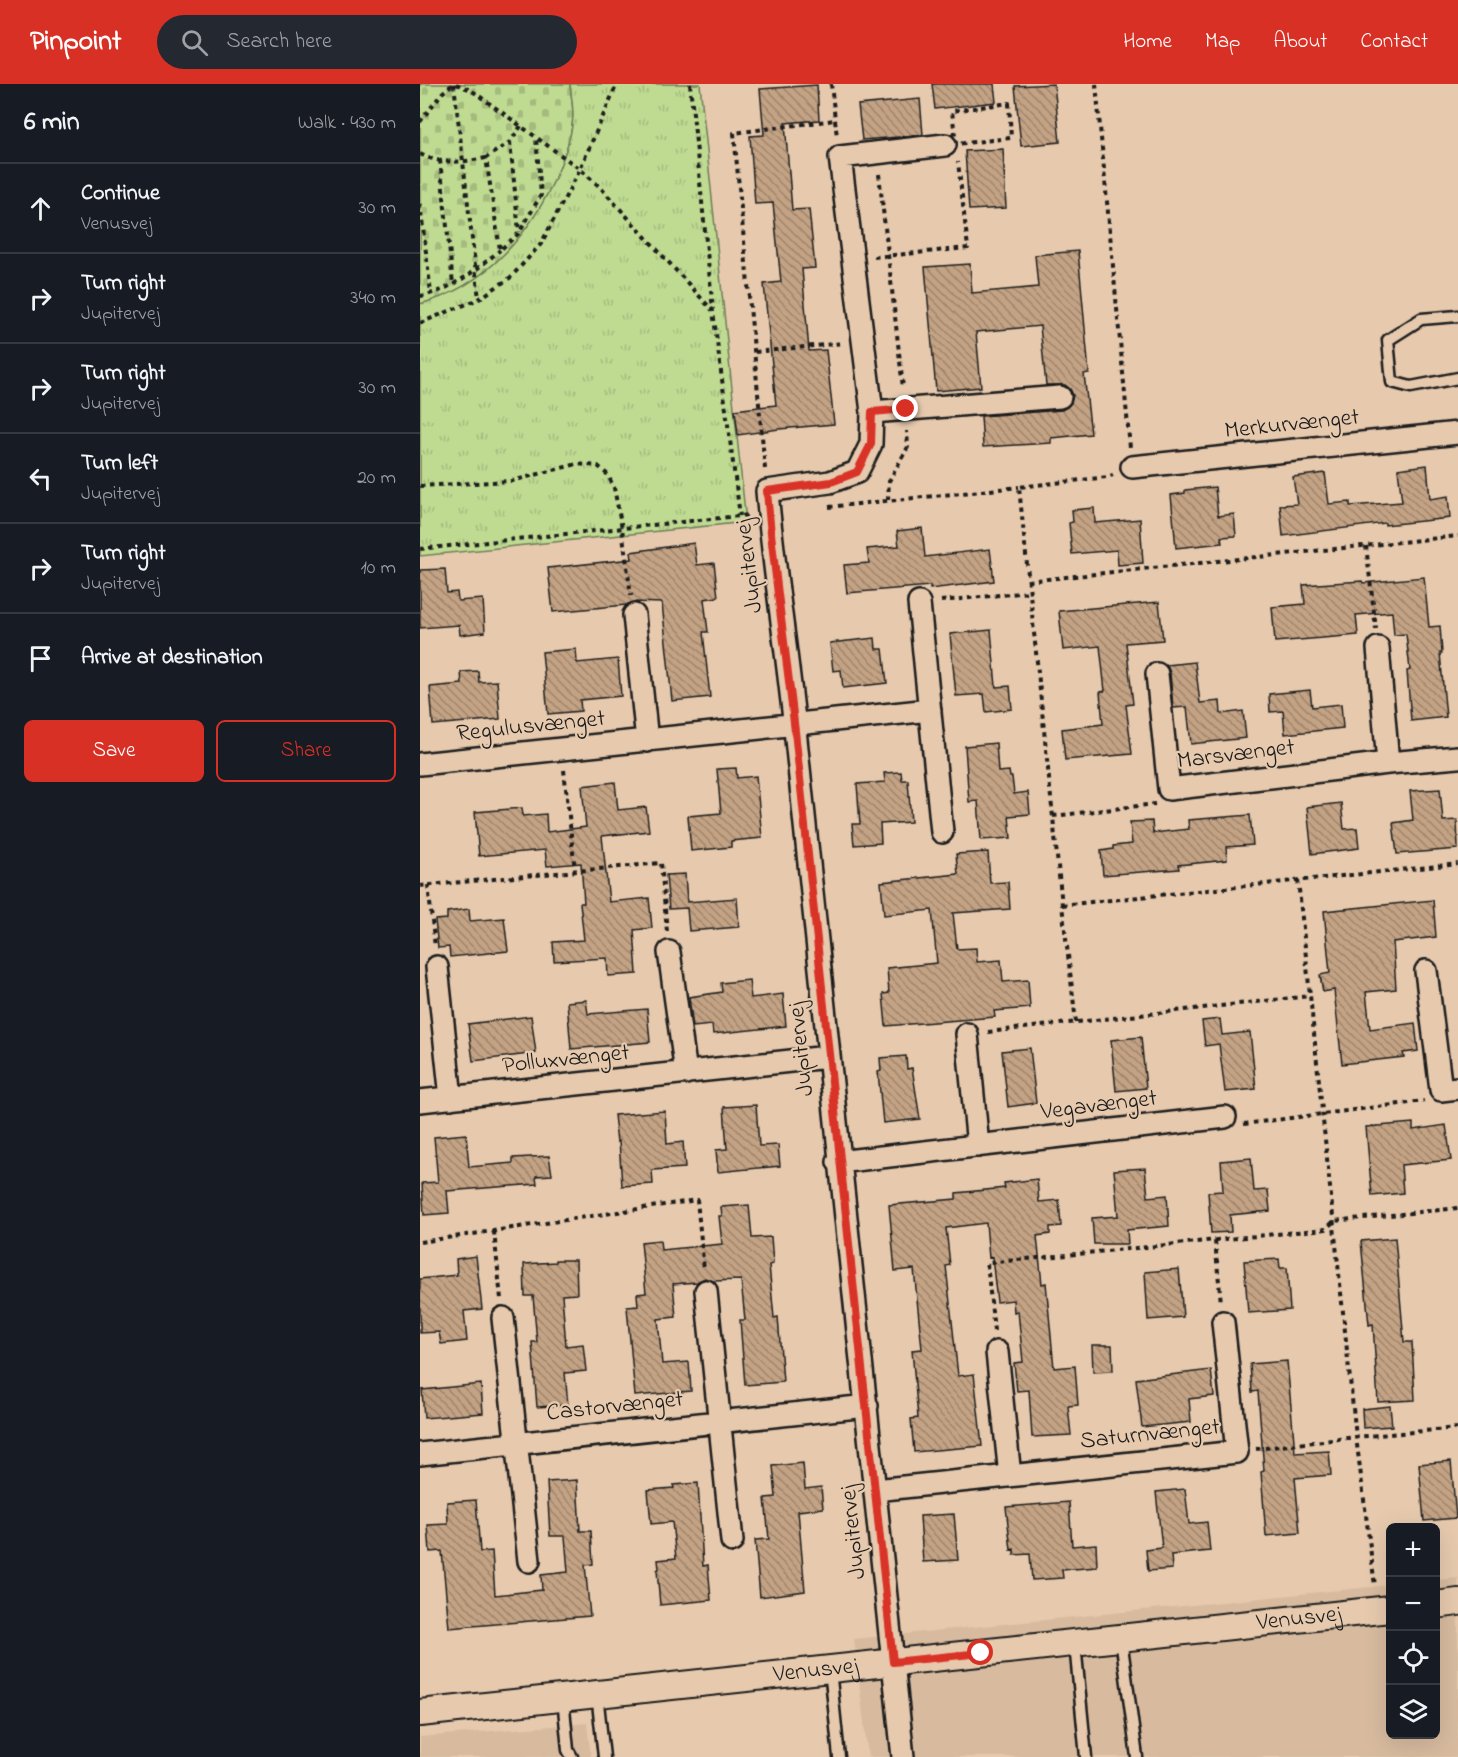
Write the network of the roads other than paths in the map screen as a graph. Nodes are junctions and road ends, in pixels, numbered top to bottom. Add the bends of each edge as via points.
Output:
1 (953, 149) road end
2 (1458, 316) edge
3 (1458, 378) edge
4 (1060, 397) dead end
5 (872, 412) junction
6 (1458, 433) edge
7 (1132, 467) road end
8 (919, 603) road end
9 (633, 615) road end
10 (1378, 648) road end
11 (1157, 674) dead end
12 (930, 710) junction
13 (795, 725) junction
14 (647, 741) junction
15 (1458, 757) edge
16 (1388, 763) junction
17 (420, 764) edge
18 (942, 832) dead end
19 (669, 952) road end
20 (437, 967) road end
21 (1426, 970) dead end
22 (967, 1034) road end
23 (828, 1057) junction
24 (686, 1073) junction
25 (1450, 1089) edge
26 (452, 1098) junction
27 (420, 1101) edge
28 (1225, 1117) road end
29 (978, 1146) junction
30 (838, 1162) junction
31 (706, 1292) road end
32 (503, 1318) road end
33 (1223, 1322) road end
34 (997, 1352) road end
35 (867, 1406) junction
36 (719, 1422) junction
37 (517, 1443) junction
38 (420, 1454) edge
39 (1010, 1476) junction
40 (875, 1490) junction
41 (732, 1541) dead end
42 (529, 1561) dead end
43 (1458, 1602) edge
44 (1440, 1604) edge
45 (1384, 1610) edge
46 (1121, 1638) junction
47 (1075, 1643) junction
48 (893, 1662) junction
49 (830, 1668) junction
50 (597, 1694) junction
51 (563, 1698) junction
52 (420, 1713) edge
53 (572, 1757) edge
54 (604, 1757) edge
55 (839, 1757) edge
56 (903, 1757) edge
57 (1086, 1757) edge
58 (1137, 1757) edge

1 - 5 street, Jupitervej via 840,157
2 - 3 lane via 1421,319 1388,340 1392,382 1411,387
4 - 5 street
5 - 13 street, Jupitervej via 871,444 857,472 831,482 767,491
6 - 7 street, Merkurvænget
8 - 12 street
9 - 14 street
10 - 16 street
11 - 16 street, Marsvænget via 1169,789
12 - 13 street, Regulusvænget
12 - 18 street
13 - 14 street, Regulusvænget
13 - 23 street, Jupitervej
14 - 17 street, Regulusvænget
15 - 16 street, Marsvænget
19 - 24 street
20 - 26 street
21 - 25 street
22 - 29 street
23 - 24 street, Polluxvænget
23 - 30 street, Jupitervej
24 - 26 street, Polluxvænget
26 - 27 street, Polluxvænget
28 - 29 street, Vegavænget
29 - 30 street, Vegavænget
30 - 35 street, Jupitervej
31 - 36 street, Castorvænget
32 - 37 street, Castorvænget
33 - 39 street, Saturnvænget via 1237,1452
34 - 39 street
35 - 36 street, Castorvænget
35 - 40 street, Jupitervej
36 - 37 street, Castorvænget
36 - 41 street, Castorvænget
37 - 38 street, Castorvænget
37 - 42 street, Castorvænget
39 - 40 street, Saturnvænget
40 - 48 street, Jupitervej
43 - 44 street
45 - 46 street, Venusvej
46 - 47 street, Venusvej
46 - 58 lane
47 - 48 street, Venusvej
47 - 57 lane
48 - 49 street, Venusvej
48 - 56 street, Jupitervej
49 - 50 street, Venusvej
49 - 55 lane
50 - 51 street, Venusvej
50 - 54 lane
51 - 52 street, Venusvej
51 - 53 lane

